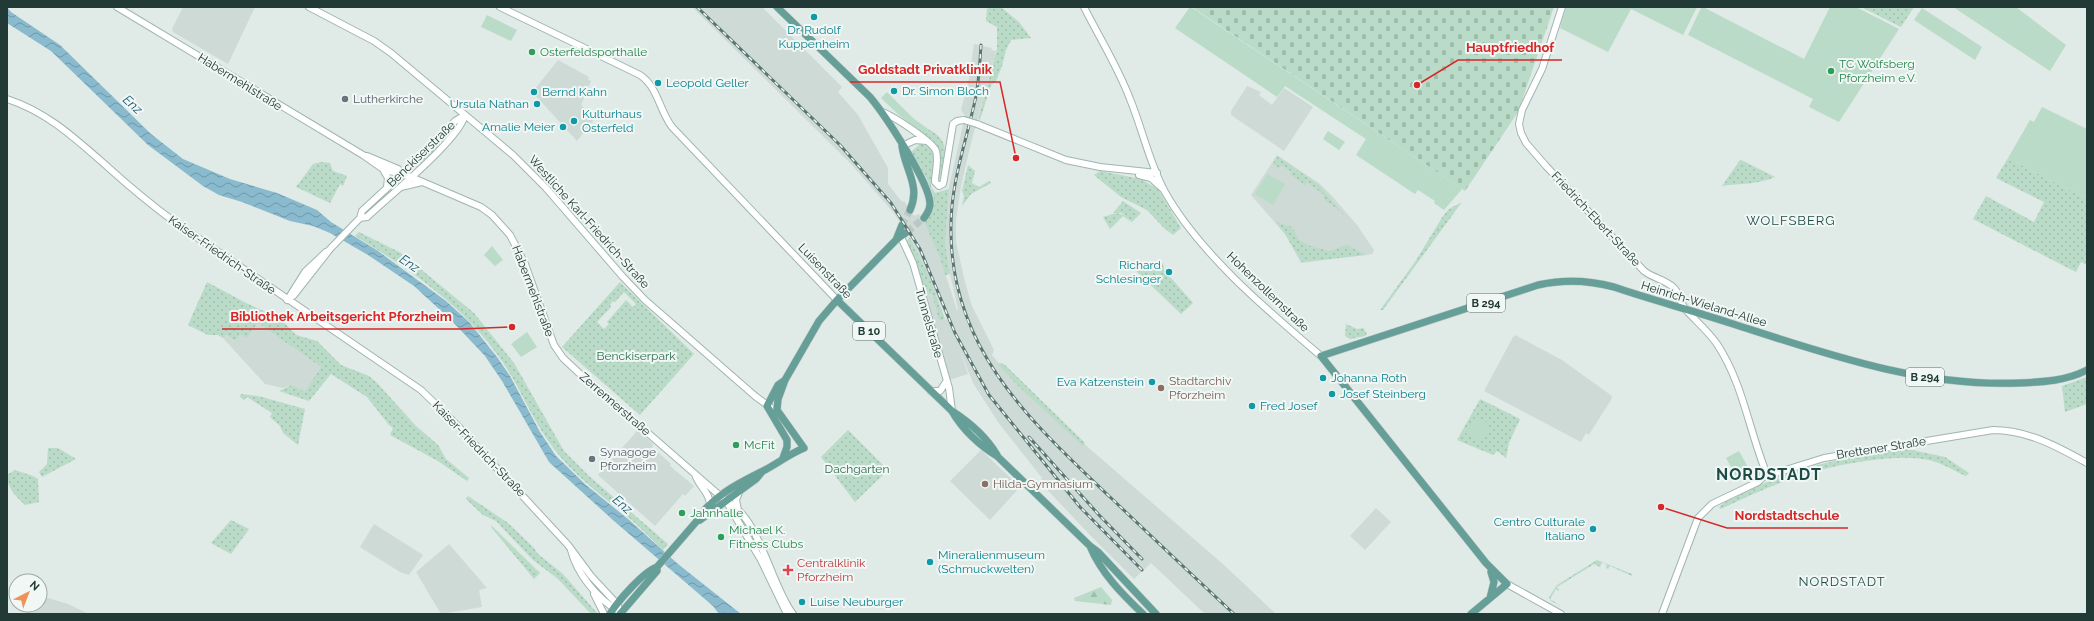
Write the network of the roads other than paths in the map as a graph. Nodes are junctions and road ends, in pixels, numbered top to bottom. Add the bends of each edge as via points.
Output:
1 (117, 7) edge
2 (309, 7) edge
3 (500, 7) edge
4 (777, 7) edge
5 (1084, 7) edge
6 (1562, 7) edge
7 (7, 99) edge
8 (882, 112) junction
9 (465, 115) junction
10 (929, 142) junction
11 (902, 146) junction
12 (364, 155) junction
13 (422, 166) junction
14 (383, 168) junction
15 (1132, 171) junction
16 (402, 173) junction
17 (1157, 173) junction
18 (411, 177) junction
19 (424, 182) junction
20 (387, 187) junction
21 (398, 188) junction
22 (1164, 191) junction
23 (910, 210) tunnel mouth
24 (360, 218) junction
25 (924, 218) tunnel mouth
26 (901, 227) tunnel mouth
27 (902, 238) junction
28 (287, 300) junction
29 (837, 300) junction
30 (1685, 309) junction
31 (559, 353) joint
32 (1320, 356) junction
33 (2087, 370) edge
34 (785, 380) junction
35 (946, 382) junction
36 (931, 391) junction
37 (767, 406) junction
38 (777, 410) junction
39 (952, 411) junction
40 (775, 419) junction
41 (794, 436) junction
42 (782, 459) junction
43 (2087, 463) edge
44 (763, 471) junction
45 (695, 474) junction
46 (1763, 477) junction
47 (740, 490) junction
48 (723, 498) junction
49 (710, 505) junction
50 (739, 512) junction
51 (696, 522) junction
52 (1090, 546) junction
53 (570, 548) junction
54 (1486, 563) junction
55 (657, 567) junction
56 (1507, 584) junction
57 (589, 585) junction
58 (1490, 598) junction
59 (613, 609) edge
60 (604, 614) edge
61 (621, 614) edge
62 (788, 614) edge
63 (793, 614) edge
64 (1143, 614) edge
65 (1156, 614) edge
66 (1470, 614) edge
67 (1561, 614) edge
68 (1662, 614) edge

1 - 12 main road, Habermehlstraße
2 - 9 main road, Westliche Karl-Friedrich-Straße via 374,41
3 - 29 main road, Luisenstraße via 640,75 653,86 666,120
4 - 8 main road
5 - 17 main road, Hohenzollernstraße via 1130,96
6 - 30 main road, Friedrich-Ebert-Straße via 1546,58 1521,114 1521,133 1531,149 1644,271 1667,282 1676,290
7 - 28 main road, Kaiser-Friedrich-Straße via 45,116 80,142 144,199
8 - 10 main road via 897,119
8 - 11 main road
9 - 13 main road, Benckiserstraße via 461,126
9 - 16 main road, Benckiserstraße
9 - 37 main road, Westliche Karl-Friedrich-Straße via 513,155 546,188 645,300
10 - 11 main road via 916,140
10 - 15 main road, bridge via 937,153 935,182 940,186 944,179 954,124 964,120 1066,160
11 - 23 main road via 915,191
11 - 25 main road via 911,157 929,196 930,208
12 - 14 main road, Habermehlstraße
12 - 16 main road, Habermehlstraße
13 - 18 main road, Benckiserstraße
13 - 19 main road
14 - 16 main road, Habermehlstraße
14 - 20 main road via 388,178
15 - 17 main road
15 - 22 main road via 1151,178
16 - 18 main road, Habermehlstraße
16 - 20 main road, Benckiserstraße
17 - 22 main road, Hohenzollernstraße
18 - 19 main road, Habermehlstraße
18 - 21 main road, Benckiserstraße
19 - 21 main road
19 - 31 main road, Habermehlstraße via 487,210 510,235 525,264
20 - 24 main road, Benckiserstraße via 362,211
21 - 24 main road, Benckiserstraße via 367,217
22 - 32 main road, Hohenzollernstraße via 1194,233 1225,268
24 - 28 main road via 308,268
26 - 27 main road
27 - 29 main road
27 - 35 main road, Tunnelstraße via 913,263
28 - 53 main road, Kaiser-Friedrich-Straße via 421,390 466,434
29 - 34 main road via 811,333
29 - 36 main road, Luisenstraße / B 10
30 - 32 main road, Heinrich-Wieland-Allee / B 294 via 1601,284 1579,280 1554,282
30 - 33 main road, Heinrich-Wieland-Allee / B 294 via 1847,360 1917,376 2007,384 2058,380
30 - 46 main road, Friedrich-Ebert-Straße via 1714,340 1731,369 1764,467
31 - 45 main road, Zerrennerstraße
32 - 54 main road, Hohenzollernstraße
34 - 37 main road via 778,385
34 - 38 main road
35 - 36 main road via 940,391
35 - 39 main road, Tunnelstraße
36 - 39 main road, Luisenstraße / B 10
37 - 38 main road, Westliche Karl-Friedrich-Straße
37 - 40 main road, Westliche Karl-Friedrich-Straße
38 - 41 main road
39 - 52 main road, Luisenstraße / B 10 via 964,419 997,456
40 - 41 main road
40 - 42 main road via 788,444
41 - 42 main road via 804,448
42 - 44 main road
43 - 46 main road, Brettener Straße via 2037,438 2007,430 1984,431 1824,458
44 - 47 main road
44 - 48 main road via 744,479
45 - 48 main road, Zerrennerstraße
45 - 49 main road via 697,482 710,497
46 - 68 main road, Brettener Straße via 1758,482 1712,504 1698,518
47 - 48 main road
47 - 50 main road via 736,500
48 - 49 main road
48 - 50 main road, Zerrennerstraße
48 - 51 main road
48 - 62 main road, Zerrennerstraße via 761,560
49 - 51 main road
50 - 63 main road, Zerrennerstraße via 762,548
51 - 55 main road
52 - 64 main road, Luisenstraße / B 10 via 1118,589
52 - 65 main road, Luisenstraße / B 10
53 - 57 main road, Kaiser-Friedrich-Straße
53 - 59 main road, Kaiser-Friedrich-Straße
54 - 56 main road, Hohenzollernstraße
54 - 58 main road, Hohenzollernstraße via 1494,580 1494,590
55 - 59 main road via 653,568
55 - 61 main road via 657,571
56 - 58 main road
56 - 67 main road, Hohenzollernstraße
57 - 59 main road, Kaiser-Friedrich-Straße
57 - 60 main road
58 - 66 main road
59 - 61 main road, Kaiser-Friedrich-Straße

